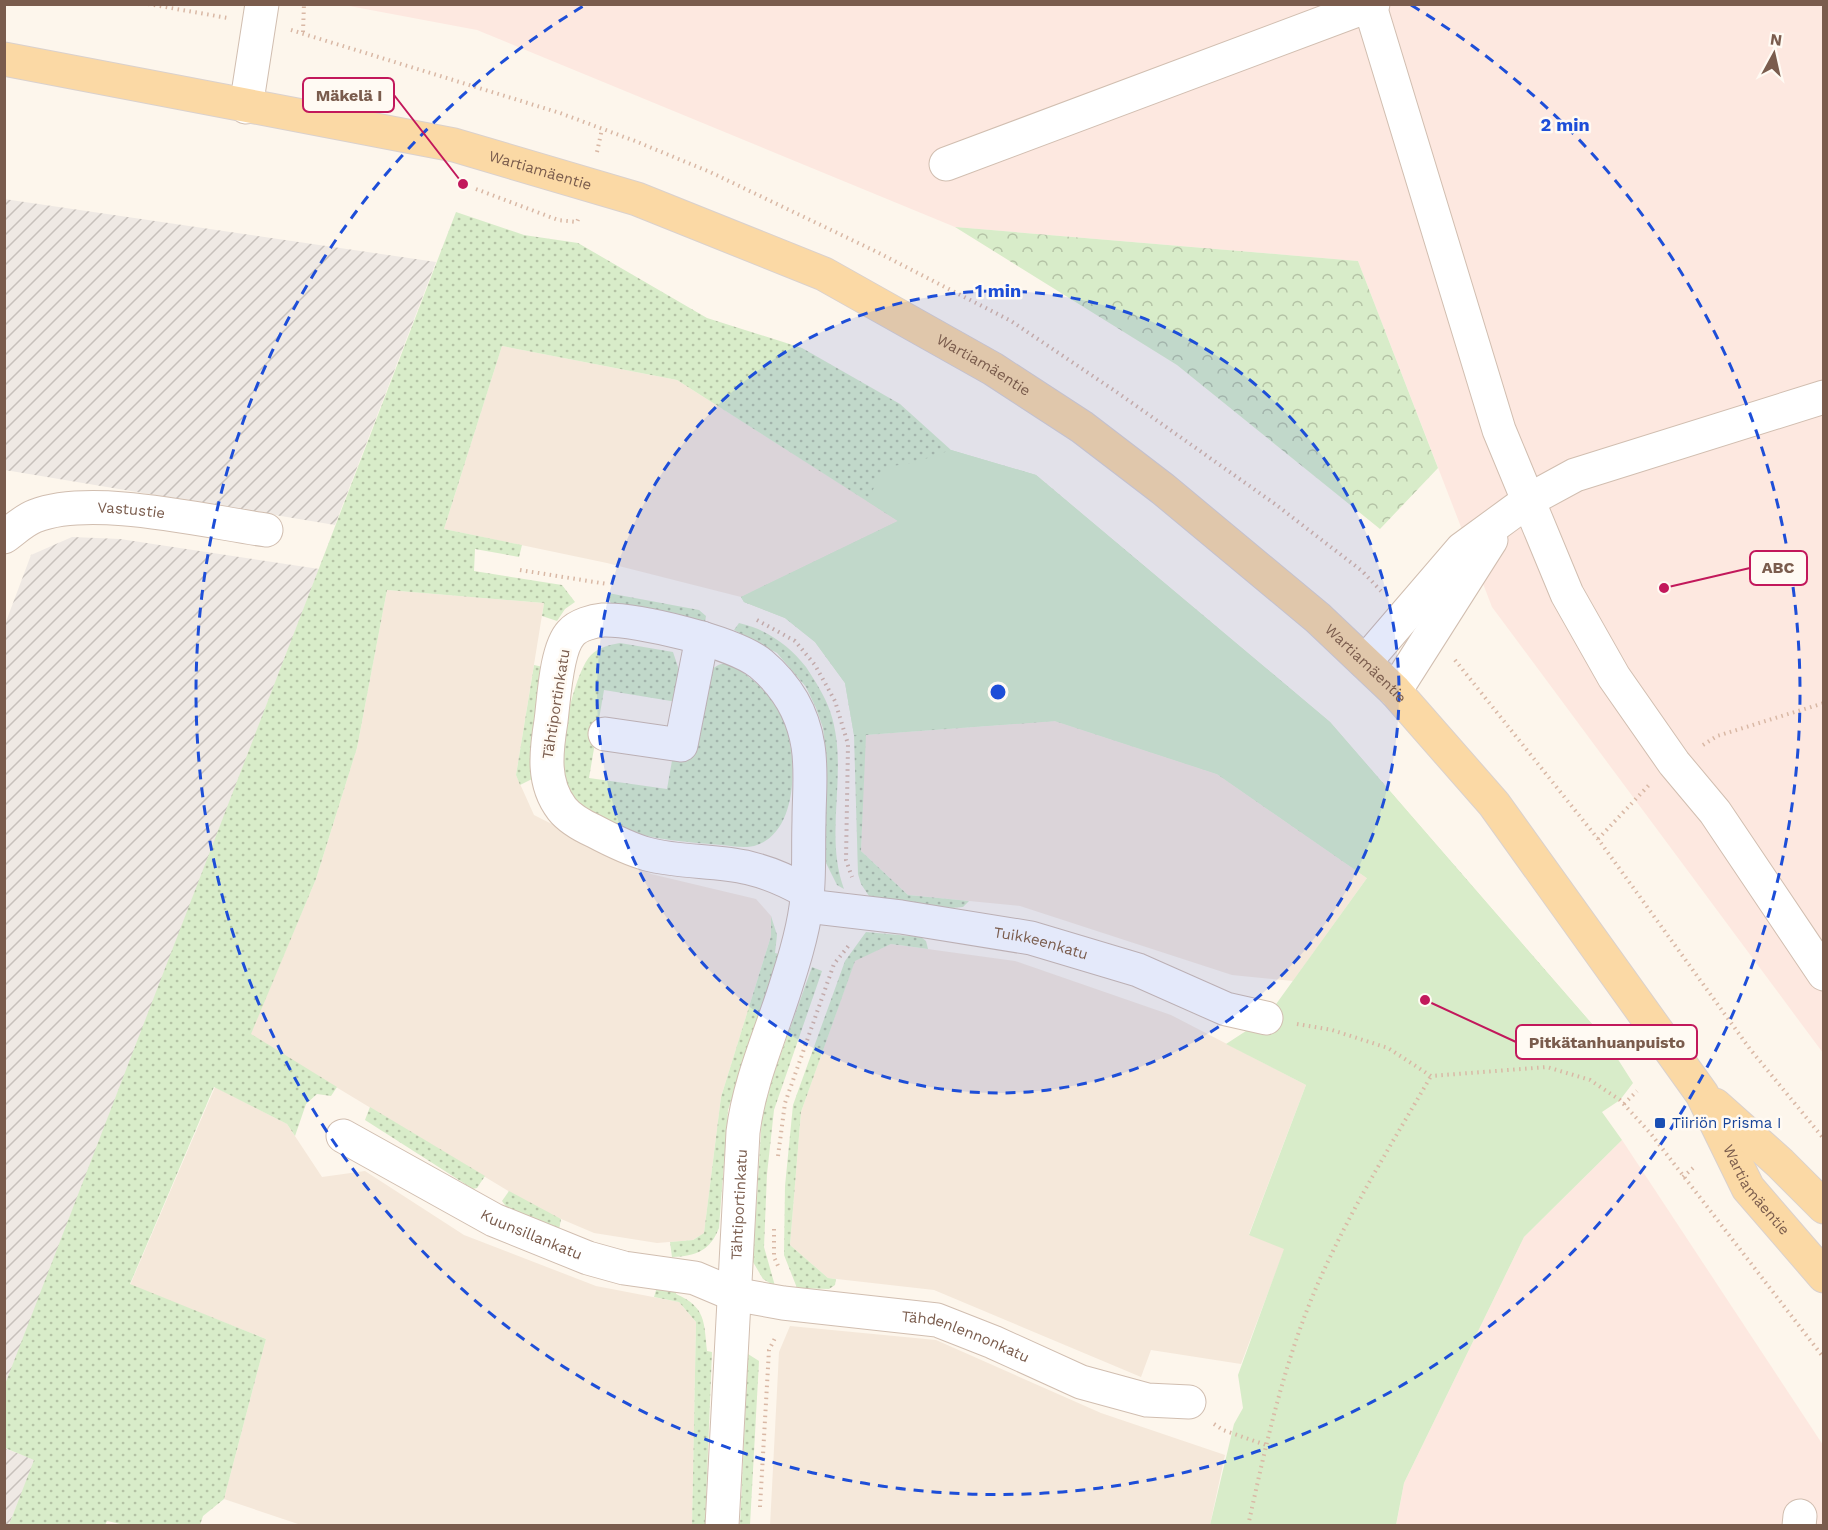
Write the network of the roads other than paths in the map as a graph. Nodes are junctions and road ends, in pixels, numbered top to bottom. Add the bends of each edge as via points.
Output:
1 (262, 4) edge
2 (1371, 5) edge
3 (4, 59) edge
4 (246, 107) junction
5 (946, 164) dead end
6 (1824, 397) edge
7 (1518, 508) junction
8 (266, 530) dead end
9 (4, 537) edge
10 (702, 638) junction
11 (1365, 662) junction
12 (1395, 691) junction
13 (605, 734) dead end
14 (807, 899) junction
15 (1824, 974) edge
16 (1266, 1018) road end
17 (1702, 1094) junction
18 (343, 1136) dead end
19 (1824, 1207) edge
20 (1824, 1276) edge
21 (734, 1294) junction
22 (1189, 1402) road end
23 (722, 1526) edge

1 - 4 street
2 - 5 street
2 - 7 street via 1499,430
3 - 4 main road, Wartiamäentie
4 - 11 main road, Wartiamäentie via 466,149 637,199 824,274 993,369 1082,427 1163,489
6 - 7 street via 1575,475
7 - 11 street via 1462,549
7 - 12 street
7 - 15 street via 1614,677 1674,763 1715,812
8 - 9 street, Vastustie via 115,508 71,507 33,517
10 - 13 street via 681,745
10 - 14 street, Tähtiportinkatu via 759,662 776,677 798,709 810,773
10 - 14 street, Tähtiportinkatu via 601,620 570,634 560,662 547,746 550,791 563,811 616,842 648,854 748,868 780,877
11 - 12 main road, Wartiamäentie
12 - 17 main road, Wartiamäentie via 1494,804
14 - 16 street, Tuikkeenkatu via 1031,938 1138,970 1226,1009
14 - 21 street, Tähtiportinkatu via 783,994 747,1102
17 - 19 main road, Wartiamäentie
17 - 20 main road, Wartiamäentie via 1748,1188
18 - 21 street, Kuunsillankatu via 494,1220 546,1243 624,1268 695,1278
21 - 22 street, Tähdenlennonkatu via 937,1320 1081,1382 1147,1400
21 - 23 street, Tähtiportinkatu

